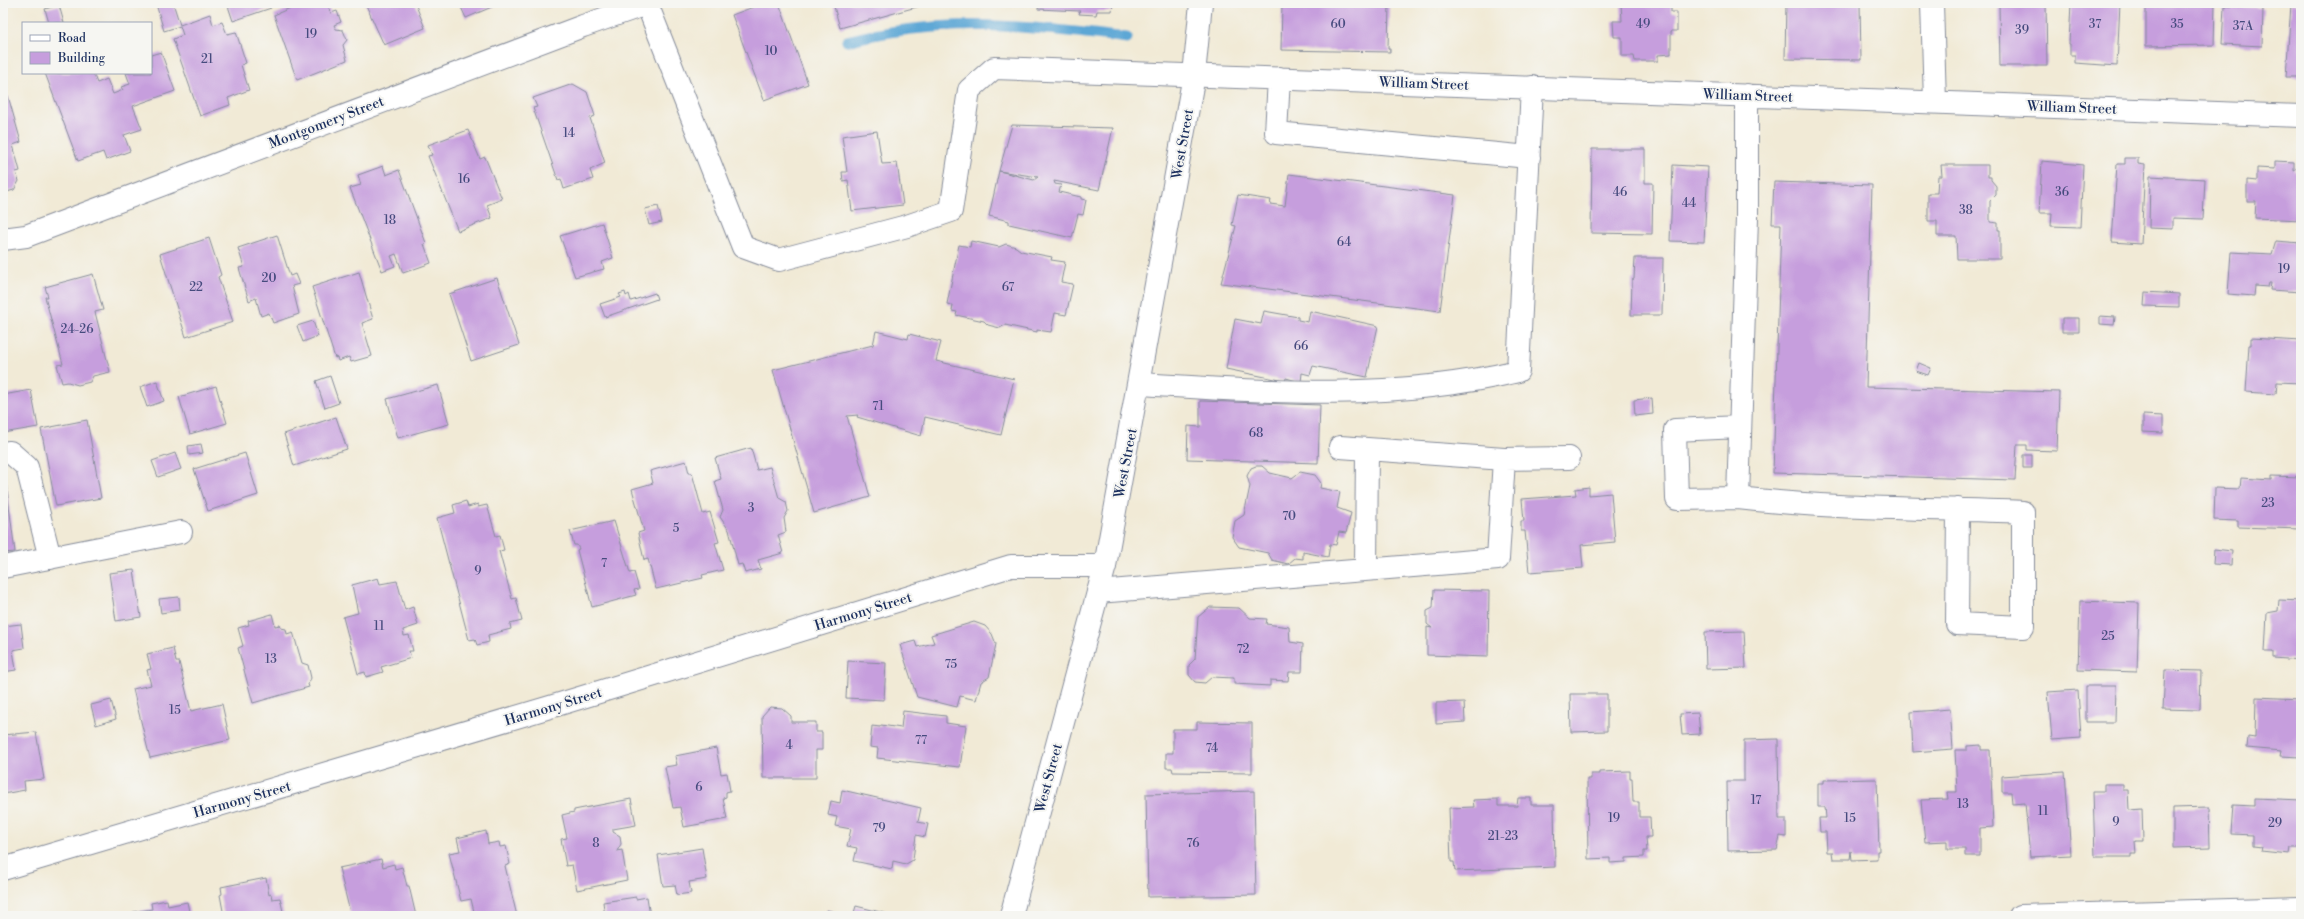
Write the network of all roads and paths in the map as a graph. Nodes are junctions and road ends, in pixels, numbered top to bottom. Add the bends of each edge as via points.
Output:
1 (648, 3) edge
2 (1201, 3) edge
3 (1932, 3) edge
4 (1194, 75) junction
5 (1279, 78) junction
6 (1532, 87) junction
7 (1747, 95) junction
8 (1935, 102) junction
9 (2301, 116) edge
10 (1529, 157) junction
11 (3, 240) edge
12 (1140, 384) junction
13 (1739, 427) junction
14 (1340, 447) dead end
15 (1367, 449) junction
16 (3, 453) edge
17 (1569, 458) dead end
18 (1504, 459) junction
19 (1738, 498) junction
20 (1958, 509) junction
21 (181, 532) dead end
22 (50, 558) junction
23 (1105, 566) junction
24 (3, 567) edge
25 (1366, 570) junction
26 (1098, 592) junction
27 (3, 869) edge
28 (2301, 908) edge
29 (1011, 916) edge
30 (2020, 916) edge

1 - 4 street, William Street via 743,247 779,260 908,226 952,210 969,90 994,68
1 - 11 street, Montgomery Street via 575,28 26,236
2 - 4 street, West Street
3 - 8 street
4 - 5 street, William Street
4 - 12 street, West Street
5 - 6 street, William Street
5 - 10 street via 1276,133
6 - 7 street, William Street
6 - 10 street
7 - 8 street, William Street
7 - 13 street via 1747,218
8 - 9 street, William Street
10 - 12 street via 1518,371 1484,379 1409,389 1339,392
12 - 23 street, West Street
13 - 19 street
13 - 19 street via 1675,430 1677,499
14 - 15 street
15 - 18 street
15 - 25 street
16 - 22 street via 10,452 27,467
17 - 18 street
18 - 25 street via 1498,559
19 - 20 street via 1779,503
20 - 20 street via 1957,624 2023,627 2023,512
21 - 22 street
22 - 24 street
23 - 26 street, West Street
23 - 27 street, Harmony Street via 1011,566 550,707
25 - 26 street
26 - 29 street, West Street
28 - 30 street

